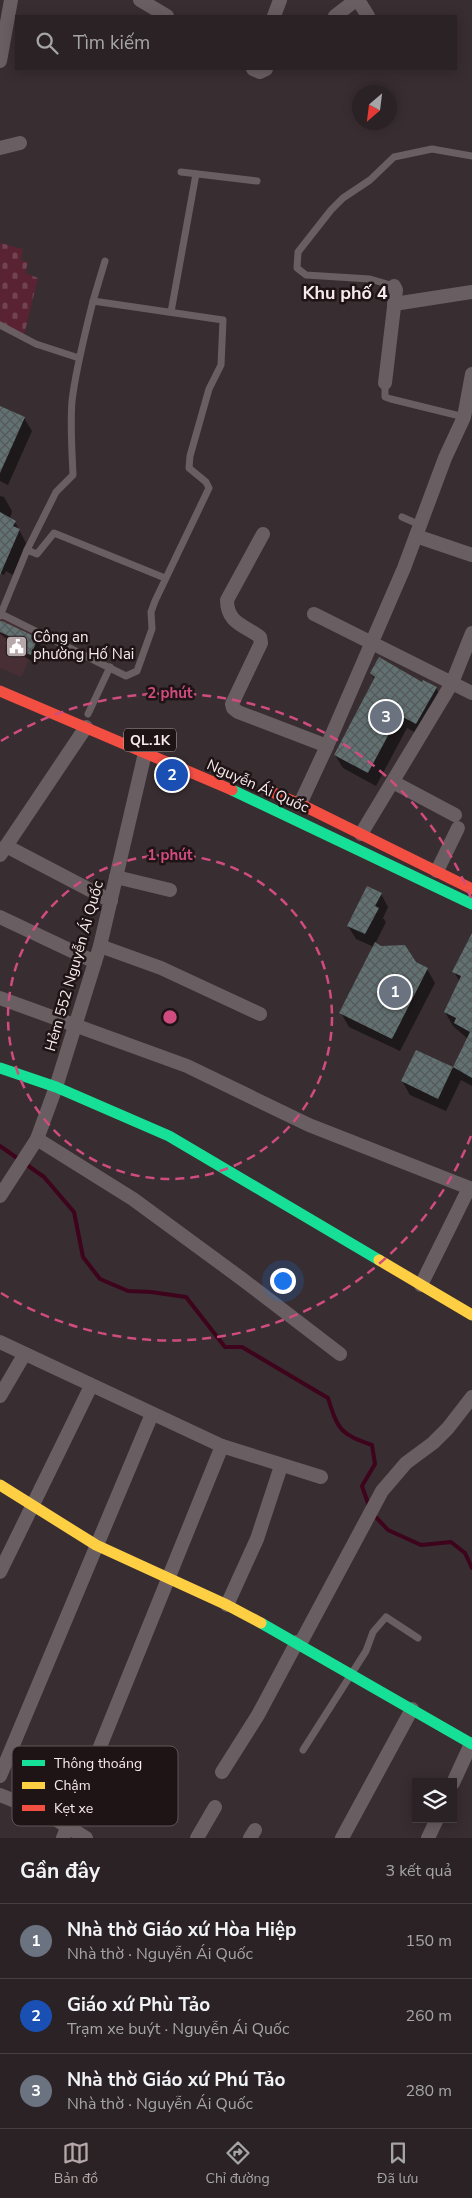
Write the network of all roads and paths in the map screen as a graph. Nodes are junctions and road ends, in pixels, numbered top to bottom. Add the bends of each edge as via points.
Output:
1 (11, 0) edge
2 (140, 0) edge
3 (280, 0) edge
4 (357, 0) edge
5 (165, 15) edge
6 (274, 15) edge
7 (335, 15) edge
8 (367, 15) edge
9 (0, 61) edge
10 (20, 143) dead end
11 (0, 148) edge
12 (472, 156) edge
13 (181, 172) dead end
14 (196, 174) junction
15 (257, 181) dead end
16 (105, 261) dead end
17 (394, 286) joint
18 (472, 292) edge
19 (93, 301) junction
20 (394, 304) junction
21 (171, 312) junction
22 (0, 326) edge
23 (79, 358) junction
24 (472, 374) edge
25 (385, 383) joint
26 (467, 415) edge
27 (402, 517) dead end
28 (418, 531) junction
29 (263, 534) dead end
30 (27, 550) junction
31 (472, 555) edge
32 (164, 578) junction
33 (314, 614) dead end
34 (0, 615) edge
35 (472, 633) edge
36 (372, 644) junction
37 (110, 667) junction
38 (452, 684) junction
39 (0, 691) edge
40 (472, 693) edge
41 (88, 717) junction
42 (327, 746) junction
43 (145, 753) junction
44 (393, 782) junction
45 (257, 786) dead end
46 (300, 804) junction
47 (294, 818) junction
48 (361, 834) junction
49 (3, 850) edge
50 (436, 871) junction
51 (116, 877) junction
52 (472, 888) edge
53 (170, 890) dead end
54 (111, 900) junction
55 (472, 904) edge
56 (0, 917) edge
57 (100, 946) junction
58 (95, 962) junction
59 (0, 998) edge
60 (260, 1014) dead end
61 (76, 1024) junction
62 (0, 1068) edge
63 (56, 1087) junction
64 (37, 1139) junction
65 (471, 1189) edge
66 (0, 1196) edge
67 (420, 1285) junction
68 (472, 1315) edge
69 (0, 1342) edge
70 (340, 1354) dead end
71 (24, 1355) junction
72 (91, 1386) junction
73 (0, 1396) edge
74 (472, 1397) edge
75 (152, 1414) junction
76 (222, 1446) junction
77 (281, 1466) junction
78 (321, 1477) dead end
79 (0, 1485) edge
80 (32, 1507) junction
81 (96, 1545) junction
82 (0, 1572) edge
83 (169, 1579) junction
84 (227, 1605) junction
85 (418, 1638) dead end
86 (299, 1643) junction
87 (351, 1672) junction
88 (412, 1709) junction
89 (471, 1744) edge
90 (12, 1746) edge
91 (100, 1746) edge
92 (12, 1747) edge
93 (303, 1750) dead end
94 (222, 1772) dead end
95 (0, 1776) edge
96 (455, 1778) edge
97 (0, 1795) edge
98 (12, 1802) edge
99 (216, 1807) dead end
100 (435, 1823) edge
101 (65, 1832) edge
102 (86, 1838) edge
103 (198, 1838) edge
104 (342, 1838) edge
105 (428, 1838) edge

1 - 9 street
2 - 5 street
3 - 6 street
4 - 7 street
4 - 8 street
10 - 11 street
12 - 17 lane via 432,149 394,157 370,180 343,198 298,252 297,268 306,275 370,279
13 - 14 lane
14 - 15 lane
14 - 21 lane
16 - 19 lane
17 - 20 street
18 - 20 street
19 - 21 lane
19 - 23 lane
20 - 25 street
21 - 32 lane via 223,320 221,364 209,389 189,468 209,488
22 - 23 lane via 36,344
23 - 30 lane via 71,426 73,475 56,492
24 - 26 street
25 - 26 lane via 385,396 391,399
26 - 28 street via 445,458
27 - 28 lane
28 - 31 street
28 - 36 street
29 - 42 street via 227,600 231,618 260,637 261,643 232,704 233,708
30 - 32 lane via 37,554 54,533
30 - 34 lane
32 - 37 lane via 151,612 152,629 137,671 126,676
33 - 36 street
34 - 37 lane
35 - 38 street
36 - 38 street
36 - 42 street
37 - 41 lane
38 - 40 street
38 - 44 street
39 - 41 street, Nguyễn Ái Quốc / QL.1K
41 - 43 street, Nguyễn Ái Quốc / QL.1K
41 - 49 street
42 - 46 street
43 - 47 street, Nguyễn Ái Quốc / QL.1K
43 - 51 street, Hẻm 552 Nguyễn Ái Quốc
44 - 48 street
44 - 50 street via 457,822
45 - 46 street, Nguyễn Ái Quốc
46 - 47 street
46 - 48 street, Nguyễn Ái Quốc
47 - 55 street, Nguyễn Ái Quốc / QL.1K
48 - 50 street, Nguyễn Ái Quốc
49 - 54 street
50 - 52 street, Nguyễn Ái Quốc
51 - 53 street
51 - 54 street, Hẻm 552 Nguyễn Ái Quốc
54 - 57 street, Hẻm 552 Nguyễn Ái Quốc
56 - 58 street
57 - 58 street, Hẻm 552 Nguyễn Ái Quốc
57 - 60 street via 161,968
58 - 61 street, Hẻm 552 Nguyễn Ái Quốc
59 - 61 street
61 - 63 street, Hẻm 552 Nguyễn Ái Quốc
61 - 65 street via 187,1066 309,1125
62 - 63 street
63 - 64 street, Hẻm 552 Nguyễn Ái Quốc
63 - 67 street via 169,1136
64 - 66 street, Hẻm 552 Nguyễn Ái Quốc
64 - 70 street via 133,1199
65 - 67 street
67 - 68 street
69 - 71 street
71 - 72 street
71 - 73 street
72 - 75 street
72 - 80 street
74 - 86 street via 448,1428 406,1463 382,1490
75 - 76 street
75 - 81 street
76 - 77 street
76 - 83 street
77 - 78 street
77 - 84 street via 257,1539
79 - 80 street
80 - 81 street
80 - 82 street
81 - 83 street
81 - 90 street
83 - 84 street
83 - 91 street
84 - 86 street
85 - 87 lane via 386,1617
86 - 87 street
86 - 94 street
87 - 88 street
87 - 93 lane
88 - 89 street
88 - 104 street
89 - 96 street
92 - 95 street
97 - 98 street
99 - 103 street
100 - 105 street
101 - 102 street

